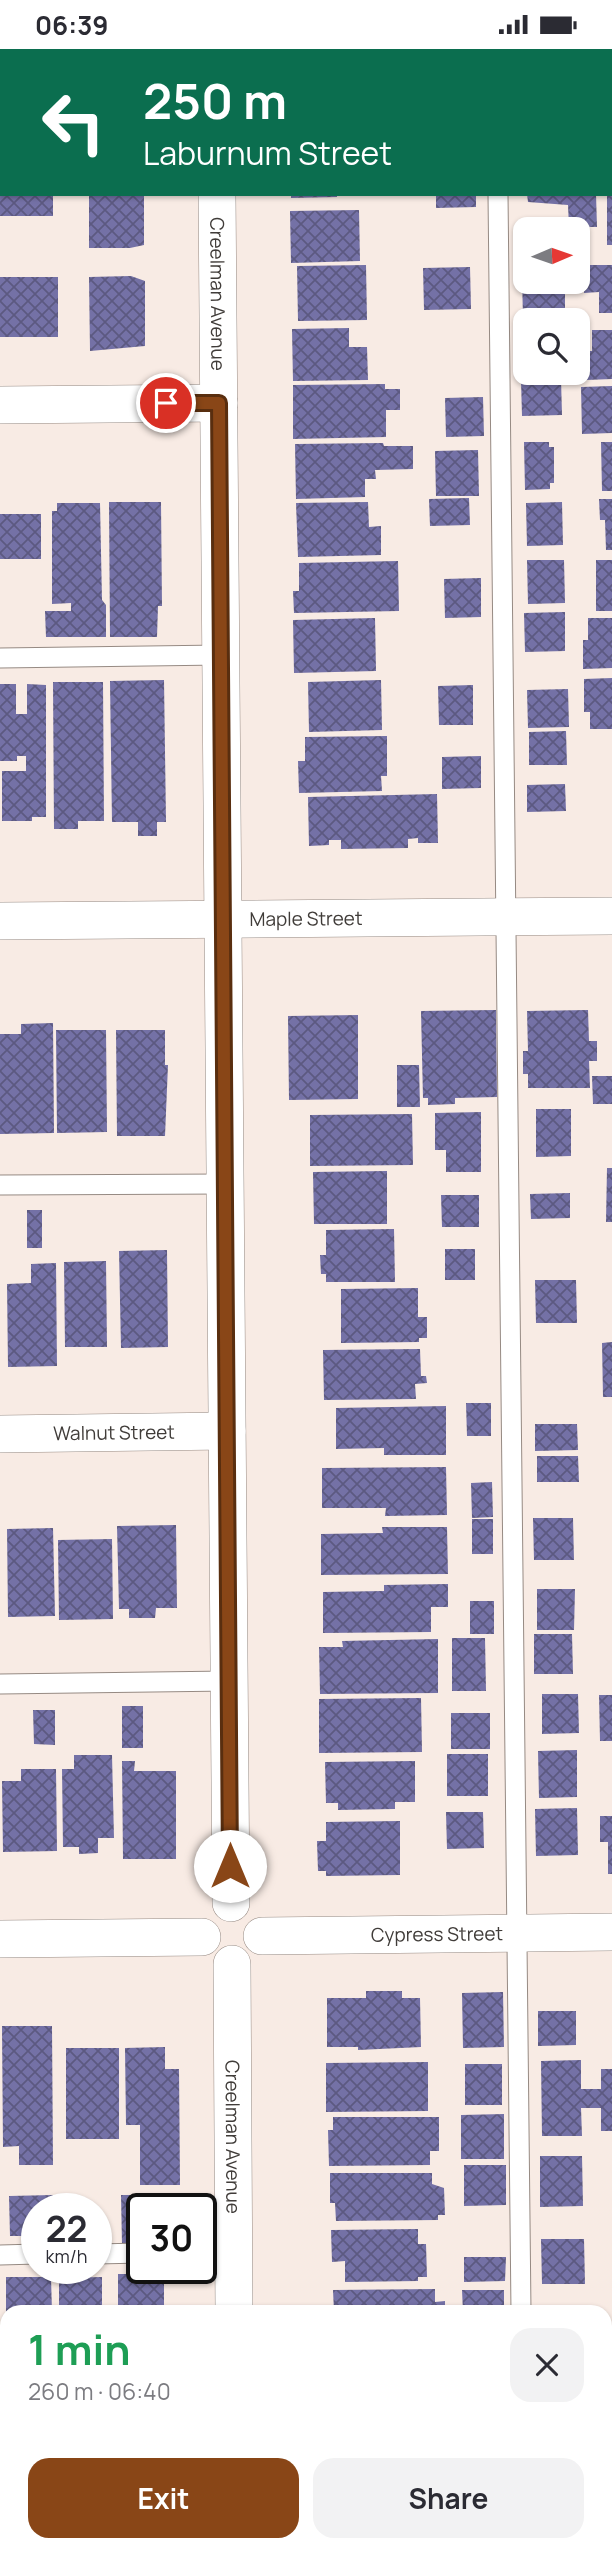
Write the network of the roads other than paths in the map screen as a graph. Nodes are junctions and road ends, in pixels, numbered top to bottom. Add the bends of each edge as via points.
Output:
1 (217, 196) edge
2 (498, 196) edge
3 (219, 403) junction
4 (0, 405) edge
5 (221, 655) junction
6 (0, 658) edge
7 (612, 916) edge
8 (504, 917) junction
9 (223, 919) junction
10 (0, 921) edge
11 (225, 1184) junction
12 (0, 1185) edge
13 (227, 1431) junction
14 (0, 1434) edge
15 (229, 1681) junction
16 (0, 1683) edge
17 (231, 1903) junction
18 (612, 1932) edge
19 (516, 1933) junction
20 (262, 1936) junction
21 (202, 1937) junction
22 (0, 1939) edge
23 (232, 1964) junction
24 (217, 2253) edge
25 (21, 2254) edge
26 (0, 2255) edge
27 (232, 2305) edge
28 (521, 2305) edge

1 - 3 street, Creelman Avenue
2 - 8 lane
3 - 4 street
3 - 5 street, Creelman Avenue
5 - 6 lane
5 - 9 street, Creelman Avenue
7 - 8 street, Maple Street
8 - 9 street, Maple Street
8 - 19 lane
9 - 10 street, Maple Street
9 - 11 street, Creelman Avenue
11 - 12 lane
11 - 13 street, Creelman Avenue
13 - 14 street, Walnut Street
13 - 15 street, Creelman Avenue
15 - 16 lane
15 - 17 street, Creelman Avenue
17 - 20 street via 253,1913
17 - 21 street via 209,1913
18 - 19 street, Cypress Street
19 - 20 street, Cypress Street
19 - 28 lane
20 - 23 street via 252,1956
21 - 22 street
21 - 23 street via 211,1956
23 - 24 street, Creelman Avenue
24 - 27 street, Creelman Avenue
25 - 26 lane

